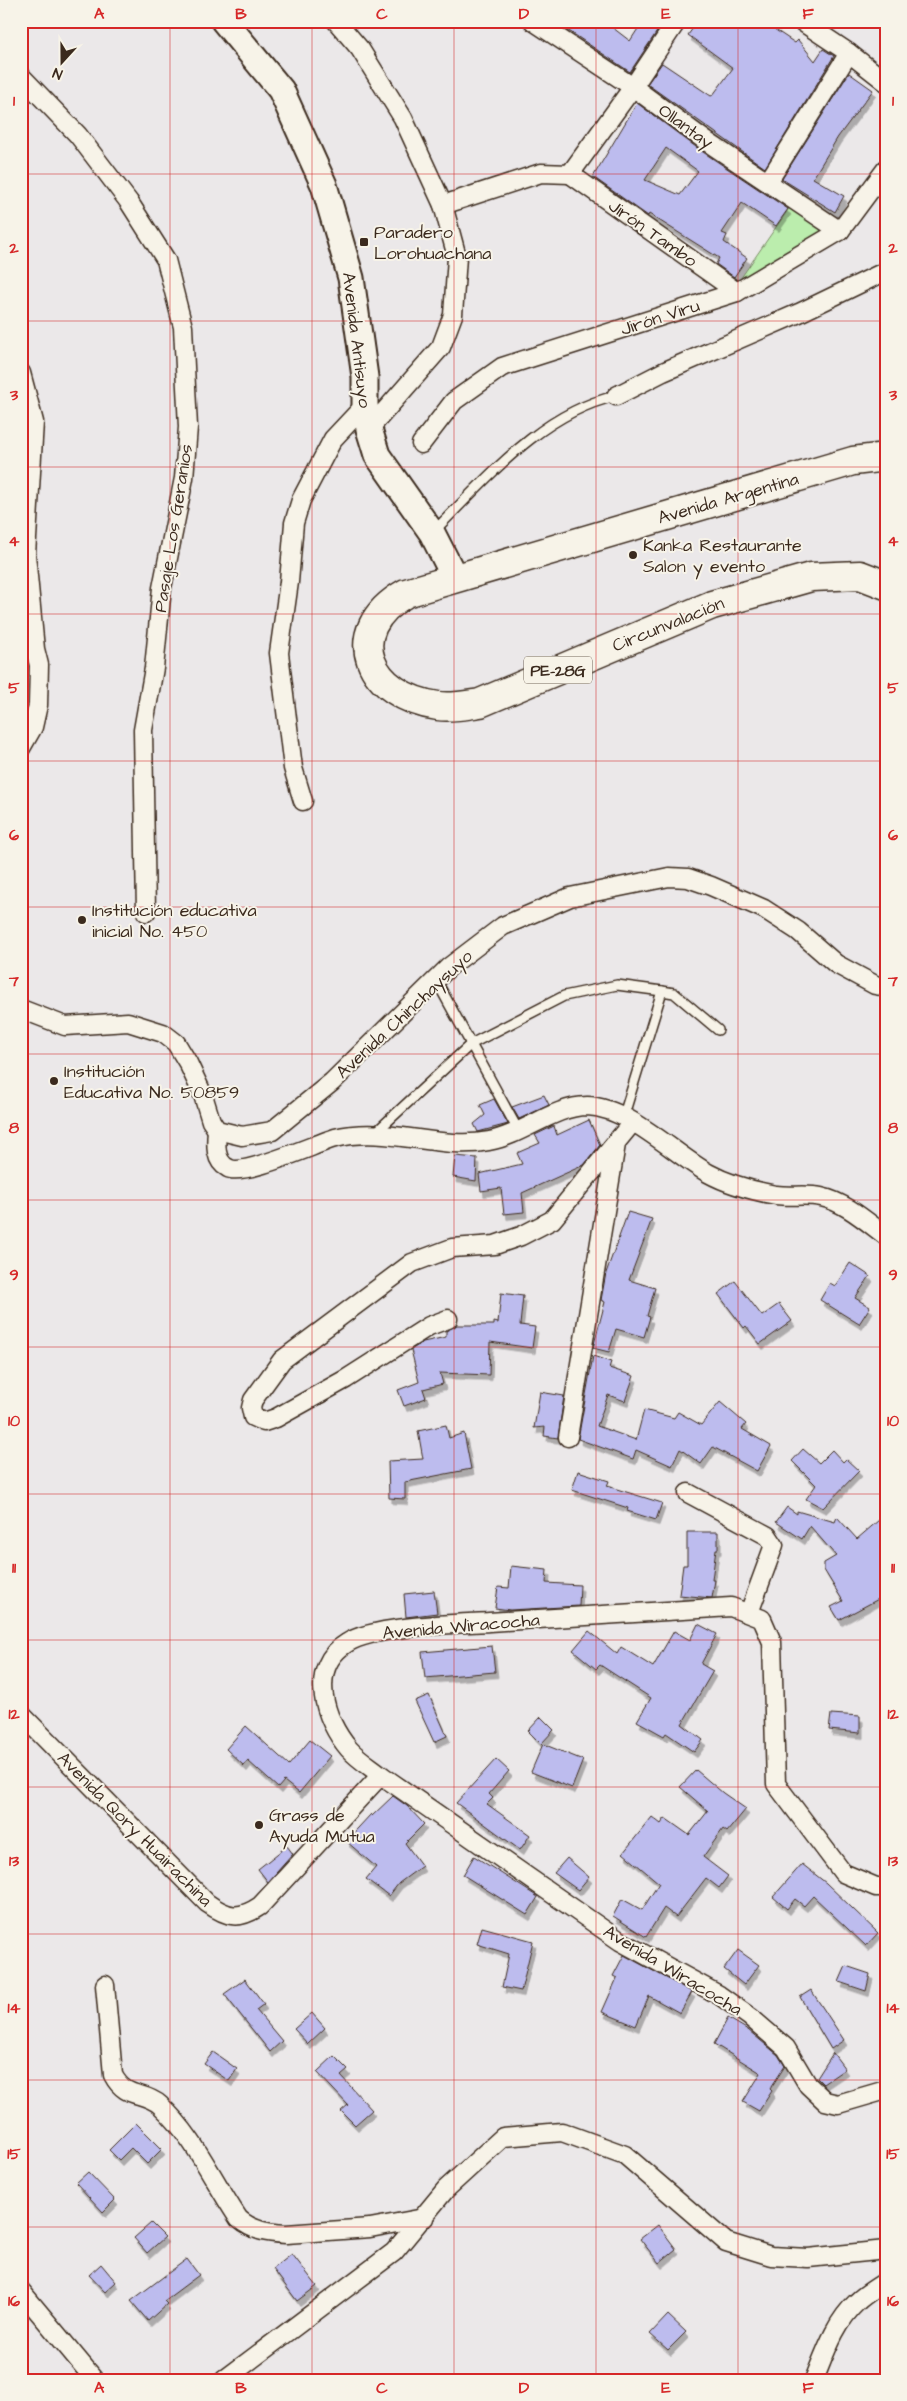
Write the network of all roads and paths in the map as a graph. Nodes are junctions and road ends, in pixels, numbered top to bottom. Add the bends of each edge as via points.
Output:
1 (224, 21) edge
2 (336, 21) edge
3 (532, 21) edge
4 (677, 21) edge
5 (801, 21) edge
6 (849, 54) junction
7 (21, 76) edge
8 (886, 82) edge
9 (634, 88) junction
10 (886, 169) edge
11 (570, 174) junction
12 (768, 182) junction
13 (443, 205) junction
14 (840, 231) junction
15 (886, 271) edge
16 (737, 292) junction
17 (21, 373) edge
18 (616, 396) joint
19 (365, 405) junction
20 (369, 429) junction
21 (420, 444) dead end
22 (886, 457) edge
23 (432, 533) junction
24 (456, 578) junction
25 (886, 585) edge
26 (21, 748) edge
27 (303, 801) dead end
28 (146, 912) dead end
29 (436, 980) junction
30 (886, 987) edge
31 (662, 991) junction
32 (21, 1009) edge
33 (718, 1030) dead end
34 (471, 1044) junction
35 (628, 1120) junction
36 (217, 1130) junction
37 (519, 1132) junction
38 (373, 1134) junction
39 (616, 1143) junction
40 (886, 1236) edge
41 (448, 1319) dead end
42 (568, 1438) dead end
43 (688, 1493) dead end
44 (749, 1612) junction
45 (21, 1714) edge
46 (382, 1776) junction
47 (886, 1887) edge
48 (105, 1985) dead end
49 (886, 2090) edge
50 (424, 2218) junction
51 (886, 2250) edge
52 (886, 2282) edge
53 (21, 2291) edge
54 (95, 2380) edge
55 (224, 2380) edge
56 (814, 2380) edge

1 - 19 street, Avenida Antisuyo via 281,90 324,185 351,278 365,377
2 - 13 street via 360,49 403,118
3 - 9 street, Ollantay
4 - 9 street
5 - 6 street
6 - 8 street
6 - 12 street
7 - 28 street, Pasaje Los Geranios via 78,135 130,202 166,260 183,327 188,427 184,478 162,588 154,668 143,730
9 - 11 street
9 - 12 street, Ollantay via 706,142
10 - 14 street, Jirón Viru
11 - 13 street via 541,173
11 - 16 street, Jirón Tambo
12 - 14 street, Ollantay
13 - 20 street via 457,257 453,315 441,347
14 - 16 street, Jirón Viru
15 - 18 street
16 - 21 street, Jirón Viru via 502,367 454,401
17 - 26 street via 34,422 26,555 39,665 38,705 33,727
18 - 23 lane via 594,401 546,428 502,462
19 - 20 street, Avenida Antisuyo
19 - 27 street via 333,439 300,500 294,523 279,653 293,768
20 - 23 street, Avenida Antisuyo via 377,455
22 - 24 highway, Avenida Argentina / PE-28G via 853,461
23 - 24 street, Avenida Antisuyo
24 - 25 highway, Circunvalación / PE-28G via 397,598 375,618 368,639 368,652 381,679 414,700 437,706 480,703 712,605 811,577 860,575
29 - 30 street, Avenida Chinchaysuyo via 448,967 503,926 570,897 669,877 704,883 764,909 798,931 836,964 875,985
29 - 34 lane
29 - 36 street, Avenida Chinchaysuyo via 332,1082 272,1131 242,1136
31 - 33 lane via 674,994
31 - 34 lane via 617,985 564,996
31 - 35 lane
32 - 36 street via 65,1026 128,1022 163,1033 176,1043 188,1063
34 - 37 lane
34 - 38 lane
35 - 37 street via 589,1106 569,1107
35 - 39 street
35 - 40 street via 708,1173 740,1186 776,1194 822,1197 845,1208
36 - 38 street via 217,1153 227,1168 234,1170 336,1138
37 - 38 street via 476,1143
39 - 41 street via 552,1220 495,1245 452,1248 412,1263 340,1315 282,1360 253,1400 253,1417 264,1422 276,1418 429,1326
39 - 42 street
43 - 44 street via 772,1540 774,1545
44 - 46 street, Avenida Wiracocha via 731,1607 432,1626 365,1635 347,1642 327,1663 322,1692 333,1724 349,1749
44 - 47 street via 762,1619 772,1642 776,1784 843,1873 876,1887
45 - 46 street, Avenida Qory Huairachina via 207,1903 220,1913 236,1916 260,1906
46 - 49 street, Avenida Wiracocha via 620,1941 719,1995 750,2017 786,2048 808,2085 824,2101 838,2104
48 - 50 street via 113,2075 118,2085 126,2092 158,2103 171,2116 194,2145 239,2219 249,2228 286,2234 370,2228
50 - 51 street via 446,2189 504,2137 562,2132 625,2155 726,2242 771,2256 808,2258
50 - 55 street via 394,2252
52 - 56 street via 857,2301 844,2316
53 - 54 street

